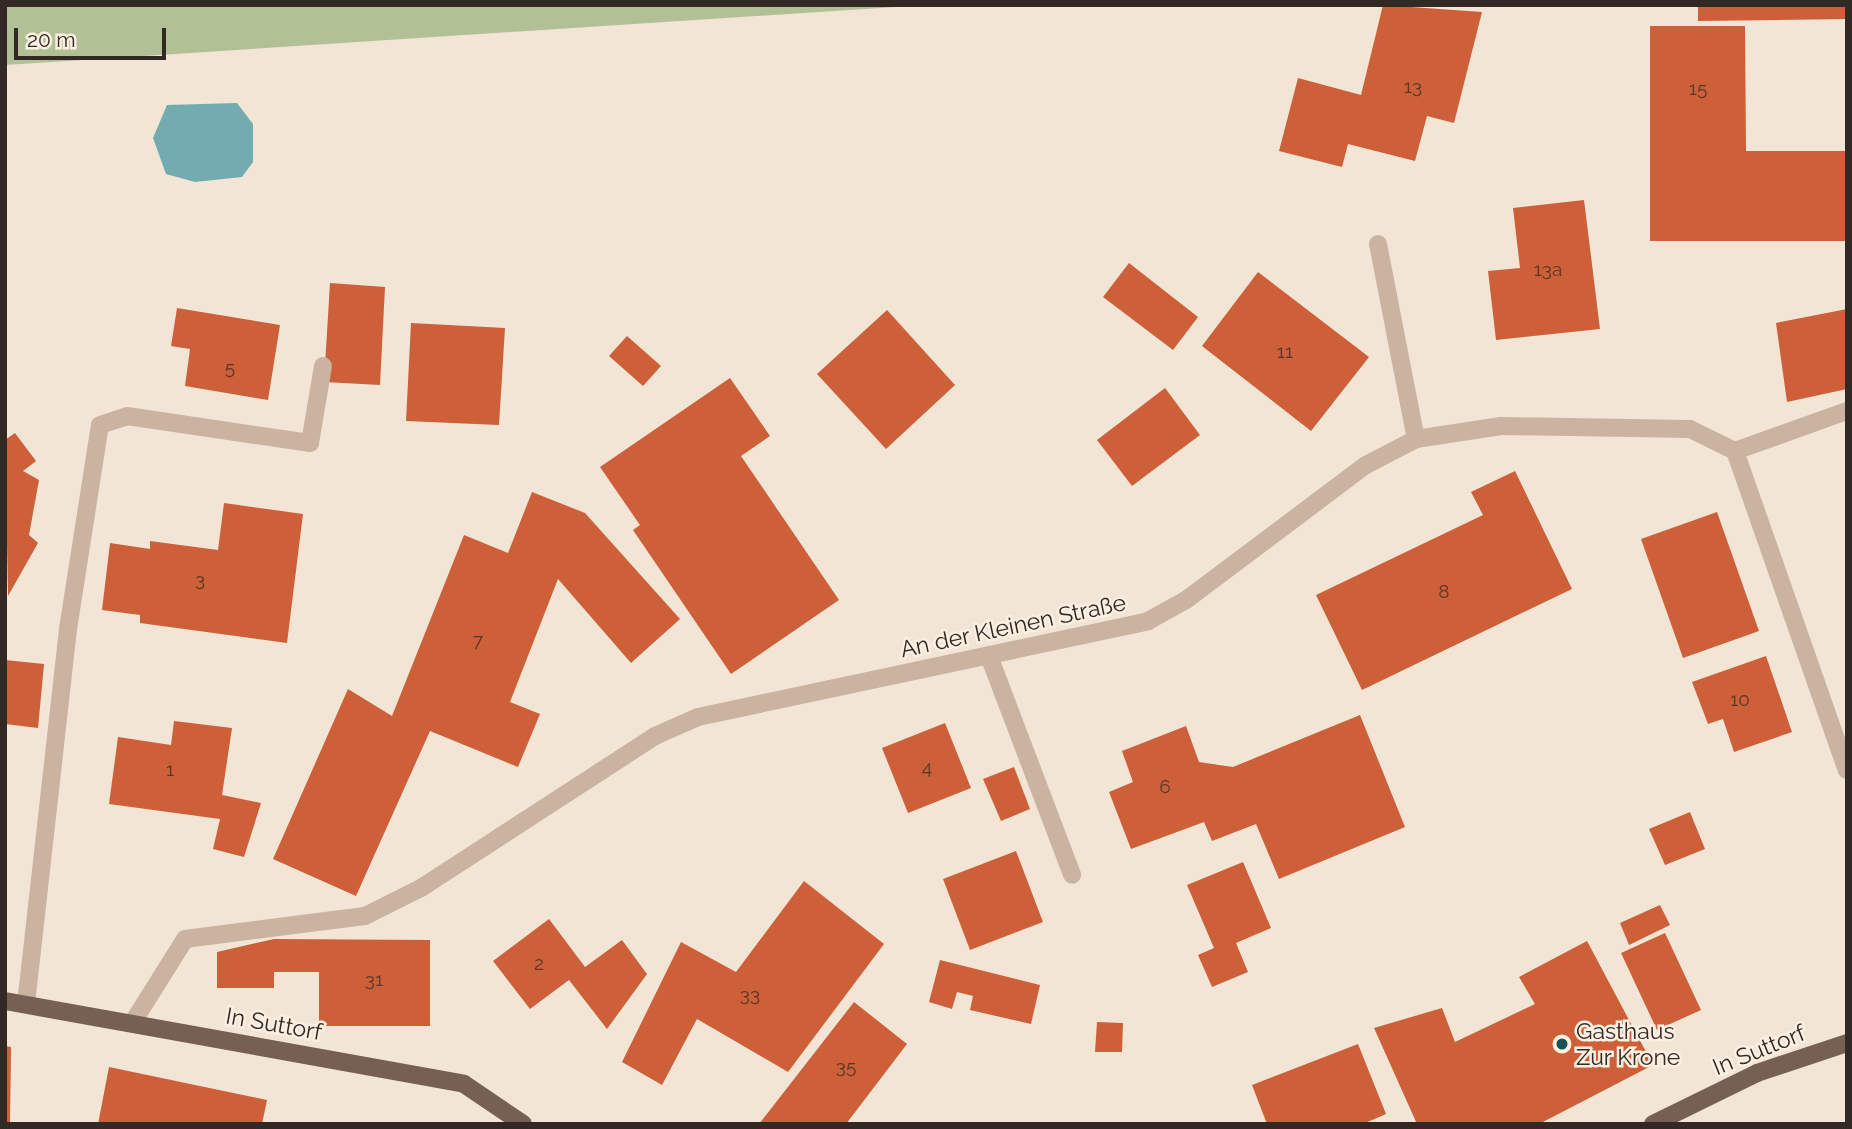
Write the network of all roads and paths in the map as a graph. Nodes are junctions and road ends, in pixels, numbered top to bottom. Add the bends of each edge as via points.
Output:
1 (1378, 244) dead end
2 (323, 366) dead end
3 (1847, 411) edge
4 (1416, 439) junction
5 (1735, 451) junction
6 (989, 656) junction
7 (1847, 770) edge
8 (1072, 875) dead end
9 (5, 1001) edge
10 (26, 1004) junction
11 (133, 1022) junction
12 (1847, 1042) edge
13 (523, 1124) edge
14 (1653, 1124) edge

1 - 4 street
2 - 10 street via 310,443 127,416 100,425 68,629
3 - 5 street
4 - 5 street, An der Kleinen Straße via 1501,426 1690,429
4 - 6 street, An der Kleinen Straße via 1366,465 1186,600 1148,621
5 - 7 street
6 - 8 street
6 - 11 street, An der Kleinen Straße via 698,717 654,736 421,888 365,916 185,939
9 - 10 main road, In Suttorf
10 - 11 main road, In Suttorf
11 - 13 main road, In Suttorf via 464,1084
12 - 14 main road, In Suttorf via 1757,1073

